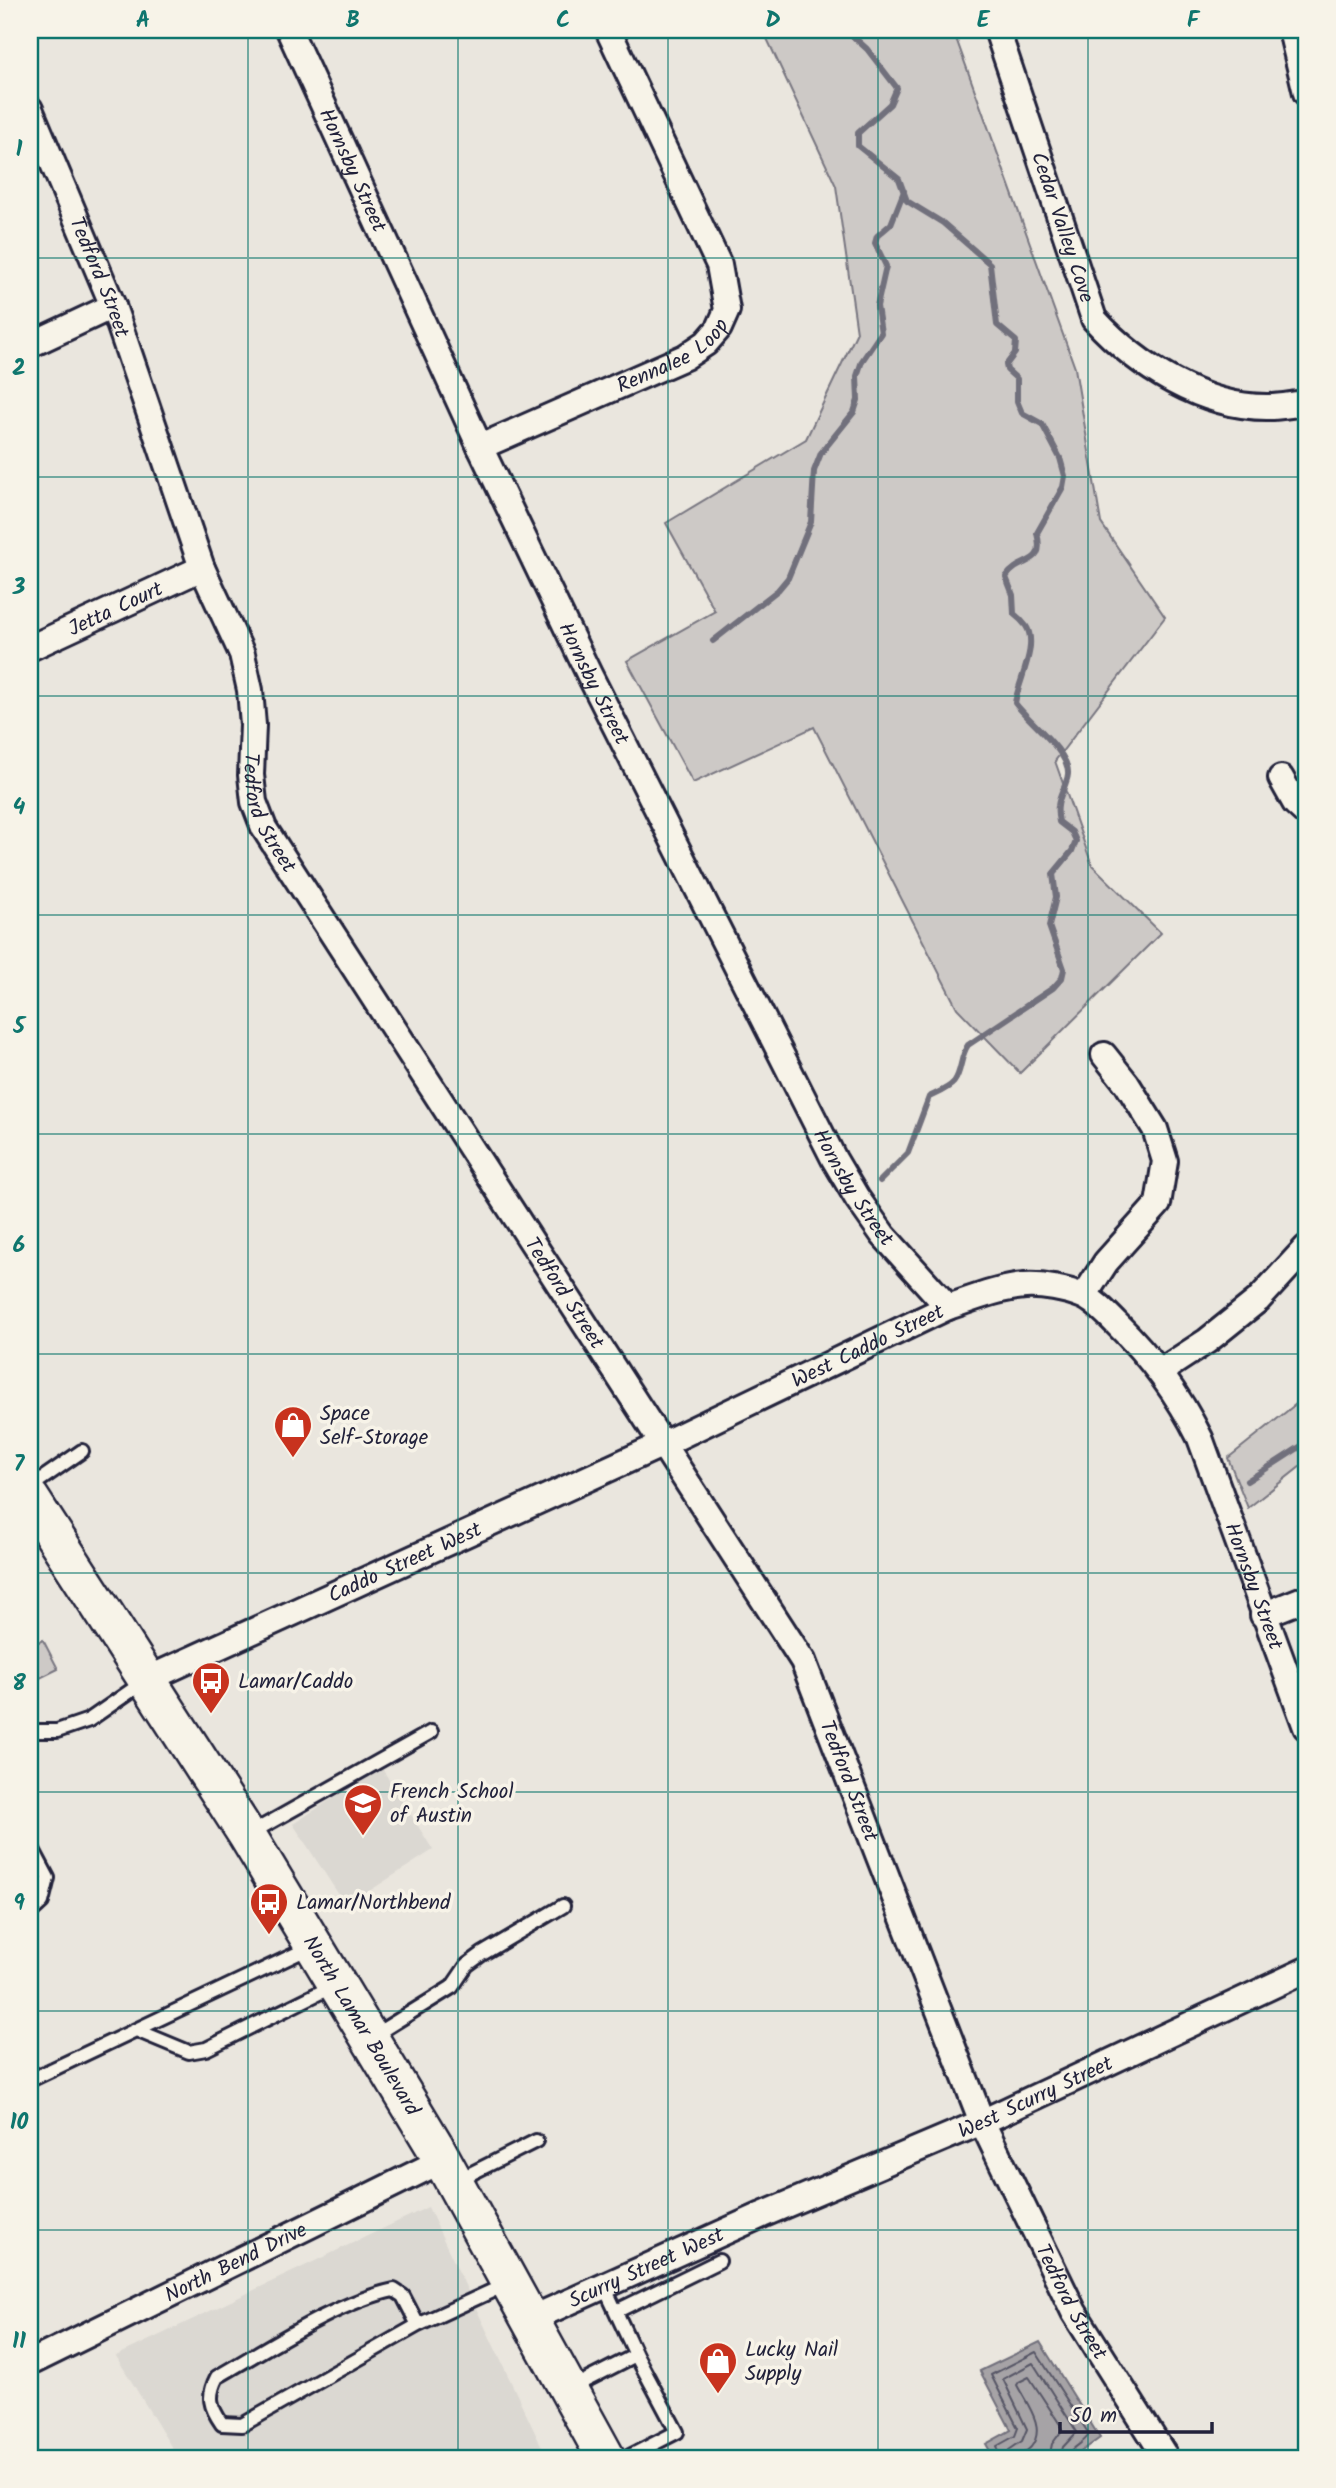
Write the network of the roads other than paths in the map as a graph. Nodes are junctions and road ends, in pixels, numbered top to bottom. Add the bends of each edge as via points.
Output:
1 (289, 30) edge
2 (608, 30) edge
3 (997, 30) edge
4 (1291, 30) edge
5 (1306, 93) edge
6 (30, 109) edge
7 (113, 306) junction
8 (30, 345) edge
9 (1306, 403) edge
10 (480, 447) junction
11 (202, 568) junction
12 (30, 648) edge
13 (1281, 778) dead end
14 (1306, 813) edge
15 (1104, 1055) dead end
16 (1306, 1248) edge
17 (1084, 1296) junction
18 (948, 1307) junction
19 (1161, 1371) junction
20 (661, 1445) junction
21 (82, 1451) dead end
22 (30, 1488) edge
23 (30, 1498) edge
24 (1306, 1598) edge
25 (1263, 1615) junction
26 (148, 1679) junction
27 (1306, 1727) edge
28 (30, 1731) edge
29 (430, 1732) dead end
30 (247, 1835) junction
31 (30, 1844) edge
32 (563, 1906) dead end
33 (30, 1913) edge
34 (315, 1945) junction
35 (1306, 1970) edge
36 (338, 1984) junction
37 (136, 2030) junction
38 (370, 2038) junction
39 (30, 2080) edge
40 (982, 2122) junction
41 (536, 2141) dead end
42 (449, 2171) junction
43 (762, 2215) joint
44 (719, 2261) dead end
45 (511, 2282) junction
46 (604, 2286) junction
47 (617, 2311) junction
48 (531, 2319) junction
49 (418, 2325) junction
50 (636, 2354) junction
51 (30, 2363) edge
52 (569, 2390) junction
53 (606, 2458) edge
54 (626, 2458) edge
55 (1166, 2458) edge

1 - 10 street, Hornsby Street
2 - 10 street, Rennalee Loop via 719,265 727,310 706,343 685,356
3 - 9 street, Cedar Valley Cove via 1094,319 1113,340 1182,387 1222,400 1268,407
4 - 5 street
6 - 7 street, Tedford Street
7 - 8 street
7 - 11 street, Tedford Street
10 - 18 street, Hornsby Street via 589,674 834,1158 883,1235
11 - 12 street, Jetta Court
11 - 20 street, Tedford Street via 242,654 253,725 254,802 264,828
13 - 14 street
15 - 17 street via 1155,1129 1164,1161 1158,1204 1106,1262
16 - 19 street via 1258,1300 1208,1341
17 - 18 street, West Caddo Street via 1025,1286
17 - 19 street via 1125,1331
18 - 20 street, West Caddo Street
19 - 25 street, Hornsby Street via 1200,1438
20 - 26 street, Caddo Street West
20 - 40 street, Tedford Street via 803,1661
21 - 22 lane
23 - 26 main road, North Lamar Boulevard
24 - 25 street
25 - 27 street, Hornsby Street
26 - 28 lane via 89,1720 57,1731
26 - 30 main road, North Lamar Boulevard
29 - 30 lane
30 - 34 main road, North Lamar Boulevard
31 - 33 lane via 48,1878 42,1902
32 - 38 lane via 482,1954 467,1965 452,1987
34 - 36 main road, North Lamar Boulevard
34 - 37 lane
35 - 40 street, West Scurry Street
36 - 37 lane via 206,2049 189,2052
36 - 38 main road, North Lamar Boulevard
37 - 39 lane
38 - 42 main road, North Lamar Boulevard
40 - 43 street, West Scurry Street
40 - 55 street, Tedford Street via 1074,2312
41 - 42 lane
42 - 45 main road, North Lamar Boulevard
42 - 51 street, North Bend Drive
43 - 46 street, Scurry Street West
44 - 47 lane
45 - 48 main road, North Lamar Boulevard
45 - 49 lane
46 - 47 lane
46 - 48 street, Scurry Street West
47 - 50 lane
48 - 52 main road, North Lamar Boulevard
49 - 49 lane via 242,2425 222,2424 212,2410 209,2392 217,2377 315,2321 377,2294 394,2290 403,2296
50 - 52 lane
50 - 54 lane via 677,2432
52 - 53 main road, North Lamar Boulevard

